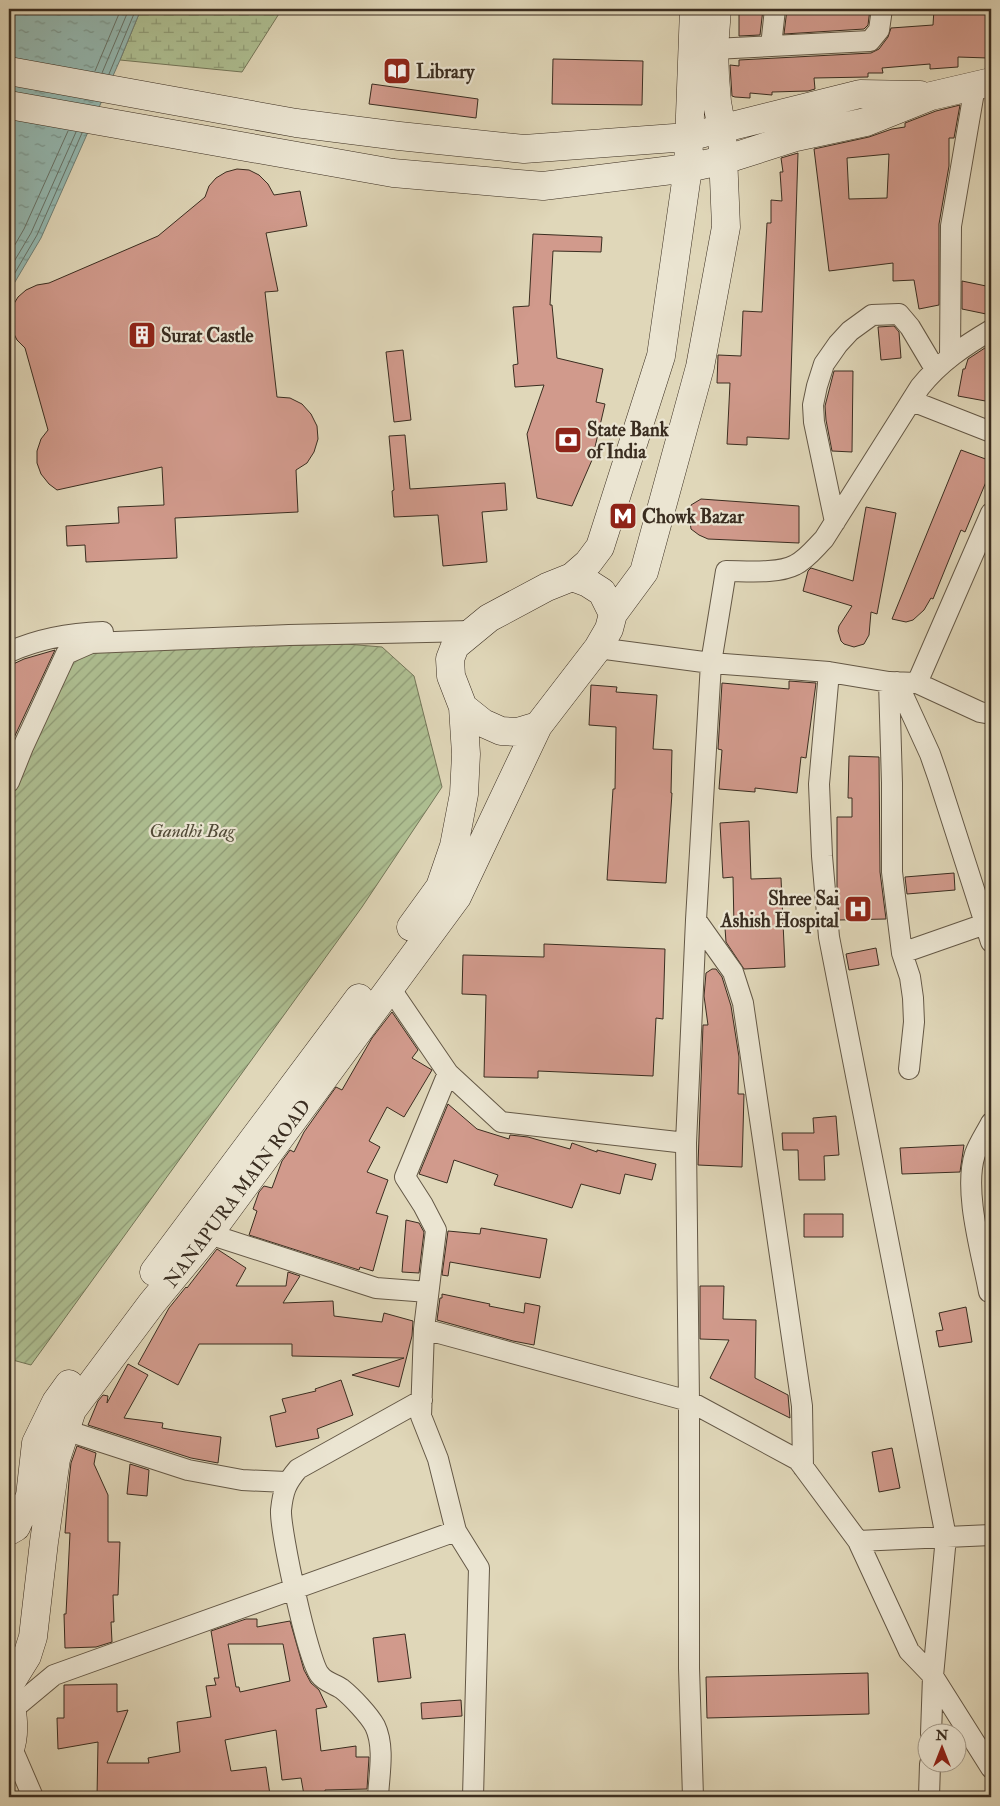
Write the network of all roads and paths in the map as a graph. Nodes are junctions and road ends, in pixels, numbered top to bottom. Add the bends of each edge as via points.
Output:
1 (694, 9) edge
2 (717, 9) edge
3 (774, 9) edge
4 (882, 9) edge
5 (771, 46) junction
6 (714, 49) junction
7 (9, 71) edge
8 (983, 84) edge
9 (931, 96) junction
10 (9, 104) edge
11 (722, 130) junction
12 (688, 137) junction
13 (724, 160) junction
14 (688, 168) junction
15 (991, 330) edge
16 (943, 363) junction
17 (912, 401) junction
18 (991, 432) edge
19 (991, 513) edge
20 (834, 522) junction
21 (572, 577) junction
22 (613, 614) junction
23 (481, 625) junction
24 (598, 648) junction
25 (9, 652) edge
26 (711, 663) junction
27 (828, 672) junction
28 (901, 682) junction
29 (463, 707) junction
30 (991, 714) edge
31 (538, 726) junction
32 (9, 782) edge
33 (696, 920) junction
34 (988, 933) edge
35 (902, 953) junction
36 (390, 988) junction
37 (909, 1069) dead end
38 (448, 1072) junction
39 (991, 1123) edge
40 (686, 1143) junction
41 (209, 1234) junction
42 (428, 1292) junction
43 (989, 1292) dead end
44 (424, 1329) junction
45 (422, 1400) junction
46 (689, 1401) junction
47 (65, 1430) junction
48 (803, 1467) junction
49 (286, 1482) junction
50 (9, 1531) edge
51 (456, 1531) junction
52 (991, 1534) edge
53 (946, 1537) junction
54 (858, 1541) junction
55 (294, 1589) junction
56 (934, 1676) junction
57 (10, 1697) edge
58 (932, 1724) edge
59 (10, 1749) edge
60 (991, 1768) edge
61 (930, 1774) edge
62 (33, 1797) edge
63 (378, 1797) edge
64 (473, 1797) edge
65 (694, 1797) edge
66 (929, 1797) edge

1 - 12 main road
2 - 6 main road, NANAPURA MAIN ROAD
3 - 5 street
4 - 5 street via 879,30 870,41
5 - 6 street
6 - 11 main road, NANAPURA MAIN ROAD
7 - 12 main road via 296,122 524,149
8 - 9 main road
8 - 16 street via 950,226
9 - 11 main road via 860,94
9 - 13 main road via 866,122 796,137
10 - 14 main road via 392,173 543,186
11 - 12 main road
11 - 13 main road, NANAPURA MAIN ROAD
12 - 14 main road
13 - 14 main road
13 - 22 main road, NANAPURA MAIN ROAD via 726,227 700,367 644,572
14 - 21 main road via 661,356 600,547 588,564
15 - 16 street
16 - 17 street
16 - 20 street via 899,314 890,313 872,315 850,331 824,364 813,405 814,422
17 - 18 street
17 - 20 street
19 - 28 street
20 - 26 street via 810,555 795,566 778,570 726,571
21 - 22 main road via 602,592
21 - 23 main road via 547,587
22 - 24 main road, NANAPURA MAIN ROAD
23 - 25 street via 82,633 26,644
23 - 29 main road via 456,646 450,659 451,676
23 - 32 street via 91,643 66,654
24 - 26 street
24 - 31 main road, NANAPURA MAIN ROAD
26 - 27 street
26 - 33 street
27 - 28 street
27 - 53 street via 819,784 829,937
28 - 30 street
28 - 34 street via 938,776
28 - 35 street via 892,783 892,872
29 - 31 main road via 483,723 501,731 518,732
29 - 50 main road, NANAPURA MAIN ROAD via 464,794 454,846 440,888 56,1402 36,1443 30,1496 16,1527
31 - 36 main road, NANAPURA MAIN ROAD via 457,897
33 - 40 street
33 - 48 street via 733,972 743,1003 802,1406
34 - 35 street
35 - 37 street via 913,998
36 - 38 street
36 - 41 main road, NANAPURA MAIN ROAD
38 - 40 street via 501,1122
38 - 42 street via 406,1177 436,1230
39 - 43 street via 975,1154 971,1181
40 - 46 street
41 - 42 street via 376,1288
41 - 47 main road, NANAPURA MAIN ROAD via 72,1410
42 - 44 street
44 - 45 street
44 - 46 street
45 - 49 street via 298,1469
45 - 51 street via 421,1416 438,1458
46 - 48 street via 798,1460
46 - 65 street via 689,1668
47 - 49 street via 188,1470 242,1480
47 - 57 main road, NANAPURA MAIN ROAD via 56,1458 33,1637
48 - 54 street
49 - 55 street via 282,1524
51 - 55 street
51 - 64 street via 479,1568
52 - 53 street
53 - 54 street
53 - 56 street
54 - 56 street via 910,1651
55 - 57 street via 54,1675
55 - 63 street via 320,1676 342,1689 376,1727 380,1748
56 - 58 street
56 - 60 street
57 - 59 main road via 13,1716
59 - 62 street
61 - 66 street

